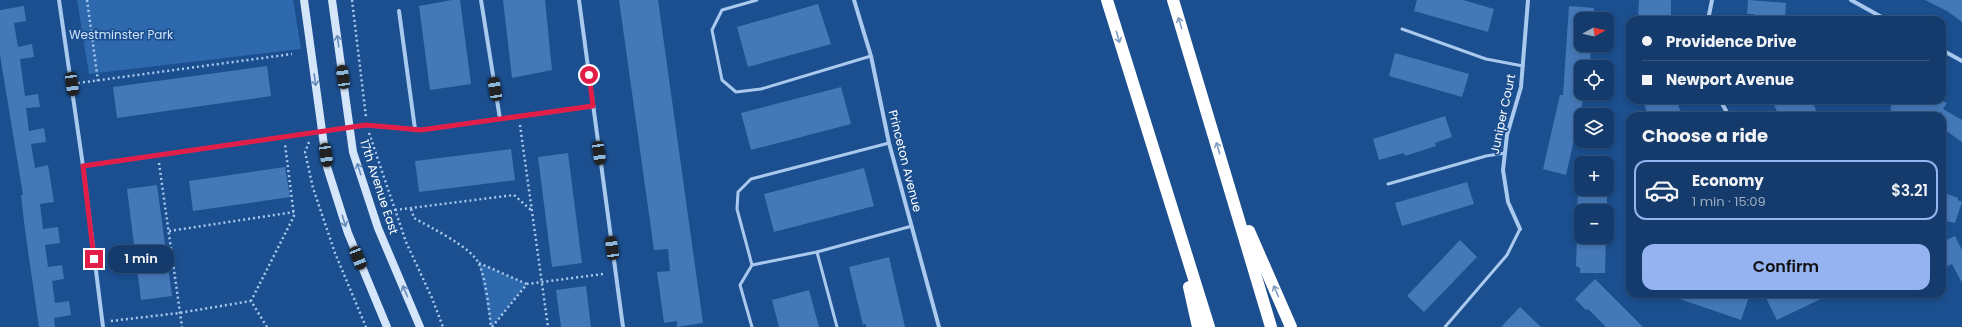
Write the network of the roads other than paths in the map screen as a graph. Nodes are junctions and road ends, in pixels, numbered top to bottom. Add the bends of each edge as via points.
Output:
1 (59, 0) edge
2 (304, 0) edge
3 (332, 0) edge
4 (481, 0) edge
5 (578, 0) edge
6 (757, 0) edge
7 (854, 0) edge
8 (1107, 0) edge
9 (1173, 0) edge
10 (1528, 0) edge
11 (1712, 0) edge
12 (1851, 0) edge
13 (399, 11) dead end
14 (1709, 16) edge
15 (1880, 16) edge
16 (1402, 29) dead end
17 (1946, 52) edge
18 (871, 56) junction
19 (1962, 61) edge
20 (1523, 66) junction
21 (593, 106) junction
22 (500, 119) junction
23 (350, 127) junction
24 (415, 129) junction
25 (323, 132) junction
26 (889, 143) junction
27 (1505, 153) junction
28 (83, 166) junction
29 (1159, 166) junction
30 (1388, 184) dead end
31 (1229, 185) junction
32 (912, 226) junction
33 (1520, 229) joint
34 (817, 252) junction
35 (752, 266) junction
36 (103, 327) edge
37 (388, 327) edge
38 (420, 327) edge
39 (623, 327) edge
40 (752, 327) edge
41 (837, 327) edge
42 (939, 327) edge
43 (1198, 327) edge
44 (1209, 327) edge
45 (1270, 327) edge
46 (1291, 327) edge
47 (1446, 327) edge

1 - 28 street
2 -> 25 street
23 -> 3 street, 17th Avenue East
4 - 22 street
5 - 21 street
6 - 18 lane via 722,10 712,30 722,80 736,92 761,89
7 - 18 street, Princeton Avenue
8 -> 29 highway
31 -> 9 highway
10 - 20 street, Juniper Court
11 - 14 street
12 - 15 street
13 - 24 street
16 - 20 lane via 1486,59
17 - 19 street
18 - 26 street, Princeton Avenue
20 - 27 street, Juniper Court via 1521,87 1507,135
21 - 22 street
21 - 39 street
22 - 24 street
23 - 24 street via 366,125
23 - 25 street
38 -> 23 street, 17th Avenue East via 378,228 353,152
25 - 28 street
25 -> 37 street via 327,166 348,233
26 - 32 street, Princeton Avenue
26 - 35 lane via 751,179 738,192 737,209
27 - 30 lane
27 - 33 street, Juniper Court via 1502,170 1508,202
28 - 36 street
29 - 43 highway
29 - 44 highway
31 - 45 highway
46 -> 31 highway
32 - 34 lane
32 - 42 street, Princeton Avenue
33 - 47 lane via 1507,255
34 - 35 lane
34 - 41 lane
35 - 40 lane via 740,285

